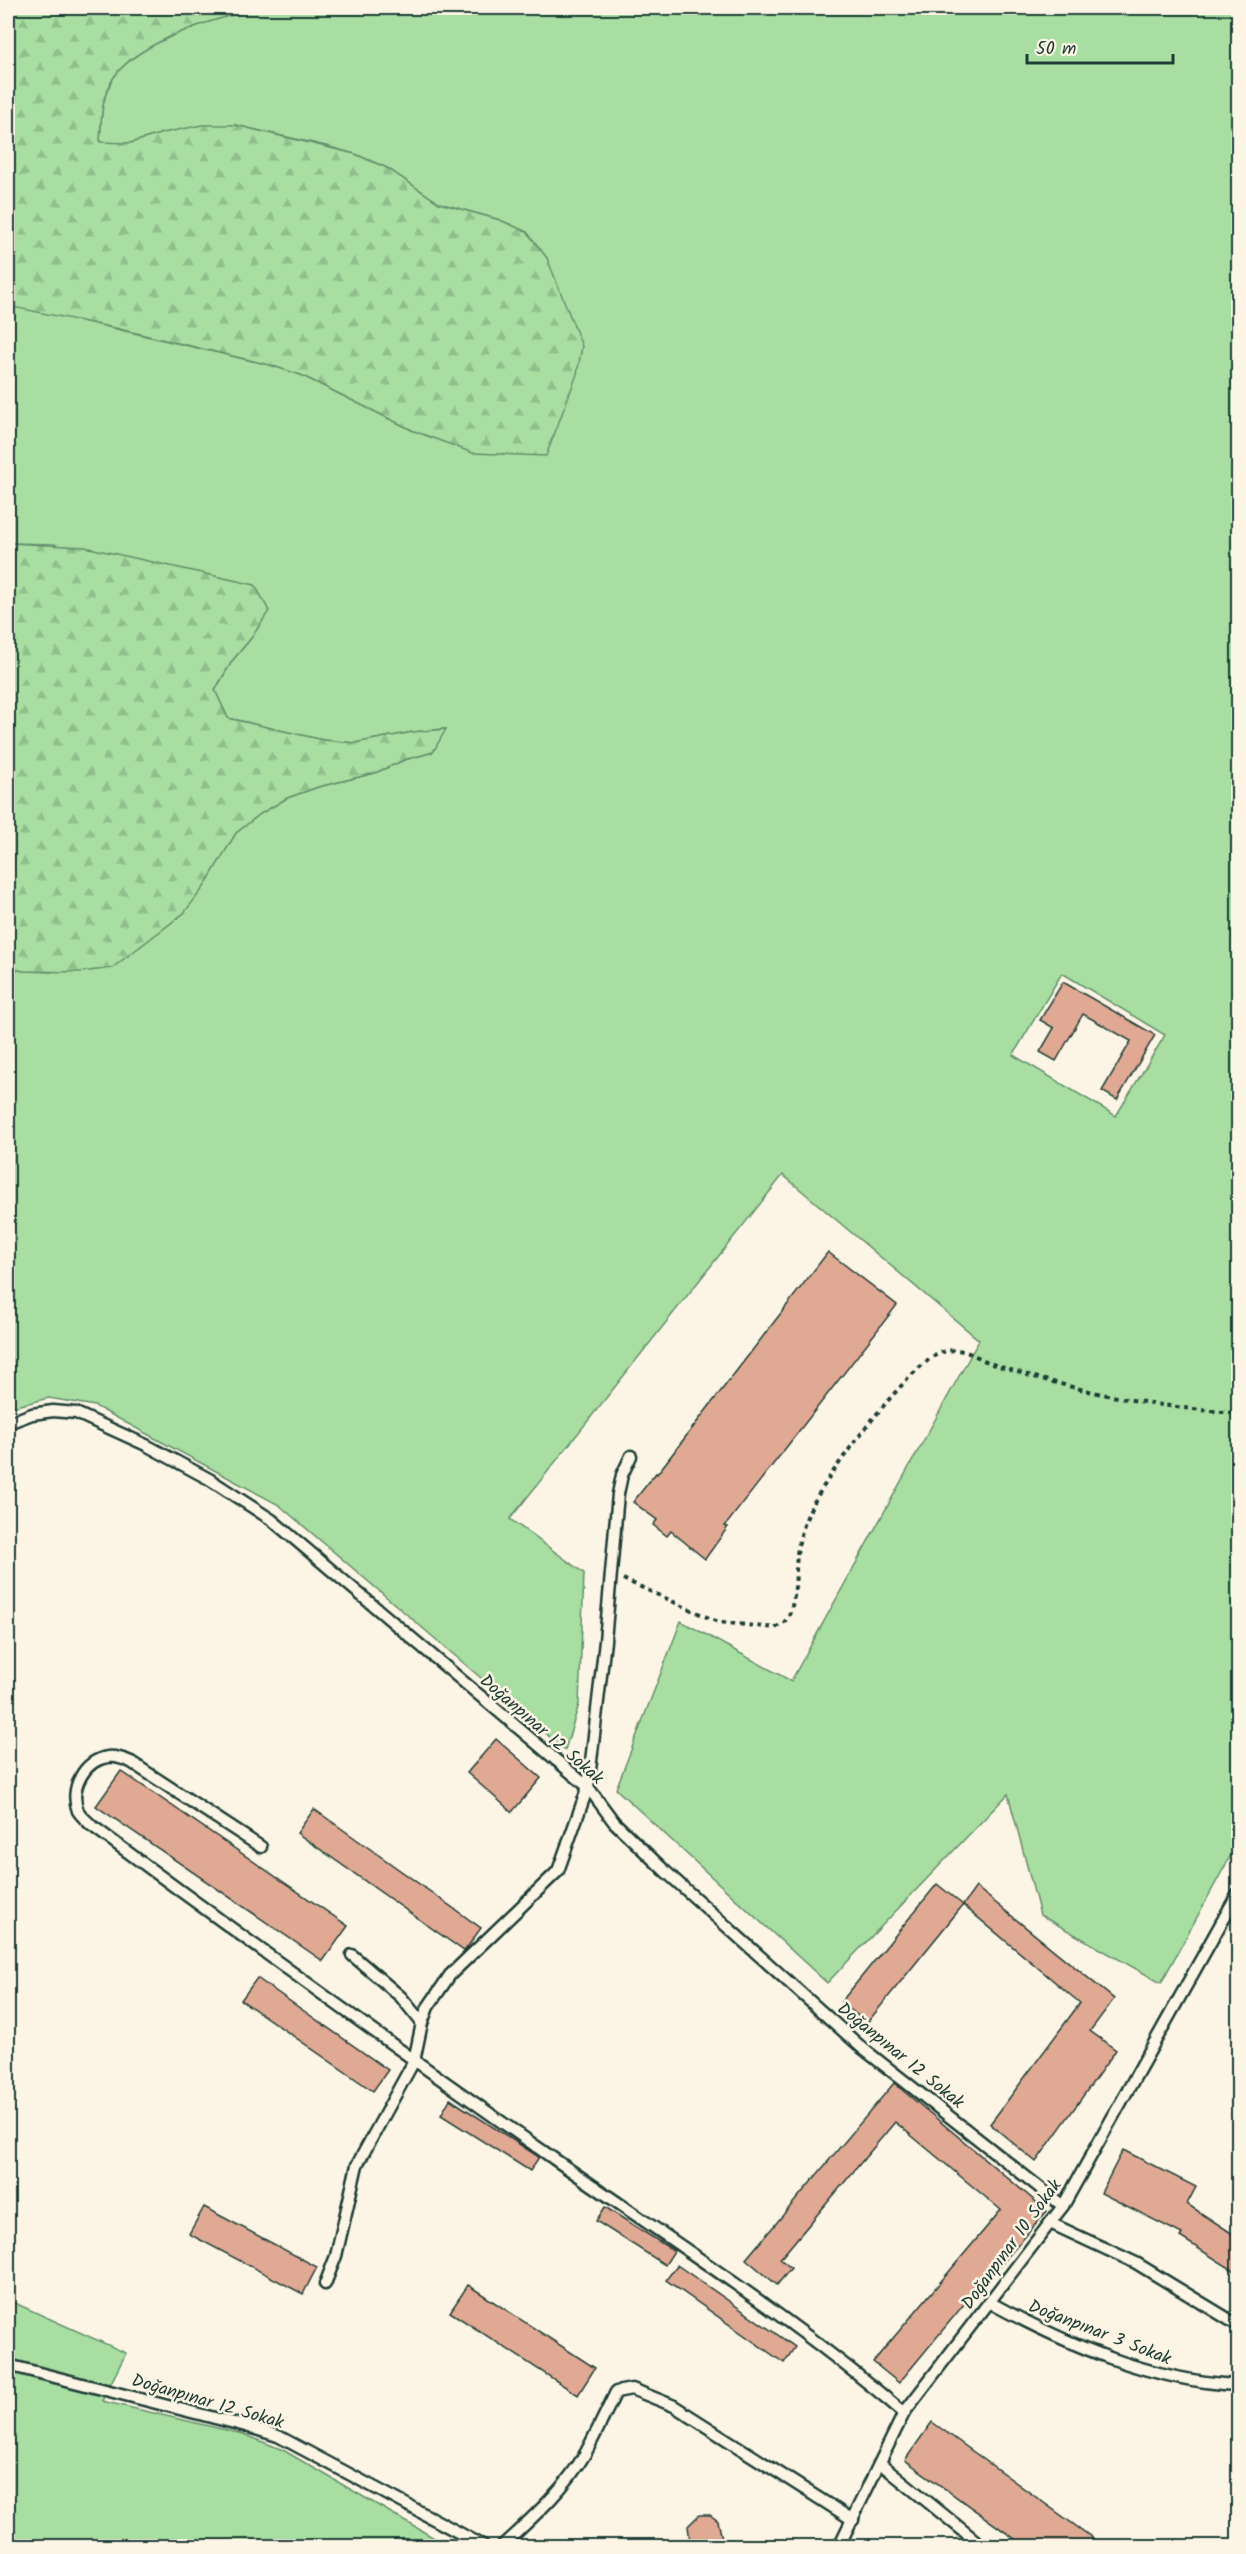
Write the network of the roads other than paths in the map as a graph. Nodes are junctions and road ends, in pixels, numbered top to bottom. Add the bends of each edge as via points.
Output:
1 (8, 1423) edge
2 (631, 1456) dead end
3 (588, 1787) junction
4 (261, 1847) dead end
5 (1239, 1893) edge
6 (352, 1955) dead end
7 (422, 2023) junction
8 (414, 2061) junction
9 (1063, 2206) junction
10 (1050, 2223) junction
11 (325, 2284) dead end
12 (989, 2302) junction
13 (1239, 2325) edge
14 (8, 2365) edge
15 (1239, 2385) edge
16 (903, 2413) junction
17 (880, 2463) junction
18 (853, 2520) junction
19 (483, 2547) edge
20 (502, 2547) edge
21 (839, 2547) edge
22 (982, 2547) edge

1 - 3 lane, Doğanpınar 12 Sokak via 32,1414 76,1413 209,1479 272,1520
2 - 3 lane via 618,1494
3 - 7 lane via 558,1870 450,1975
3 - 9 lane, Doğanpınar 12 Sokak via 614,1822 664,1871 861,2047
4 - 8 lane via 120,1757 98,1759 77,1782 79,1812 91,1825
5 - 9 lane, Doğanpınar 10 Sokak
6 - 7 lane via 401,1997
7 - 8 lane
8 - 11 lane via 357,2165 336,2256
8 - 16 lane via 816,2341
9 - 10 lane, Doğanpınar 10 Sokak
10 - 12 lane, Doğanpınar 10 Sokak
10 - 13 lane via 1136,2263
12 - 15 lane, Doğanpınar 3 Sokak via 1037,2328 1121,2362 1176,2379
12 - 16 lane, Doğanpınar 10 Sokak
14 - 19 lane, Doğanpınar 12 Sokak via 278,2436
16 - 17 lane, Doğanpınar 10 Sokak
17 - 18 lane, Doğanpınar 10 Sokak
17 - 22 lane
18 - 20 lane via 674,2406 632,2389 616,2392 573,2472
18 - 21 lane, Doğanpınar 10 Sokak

